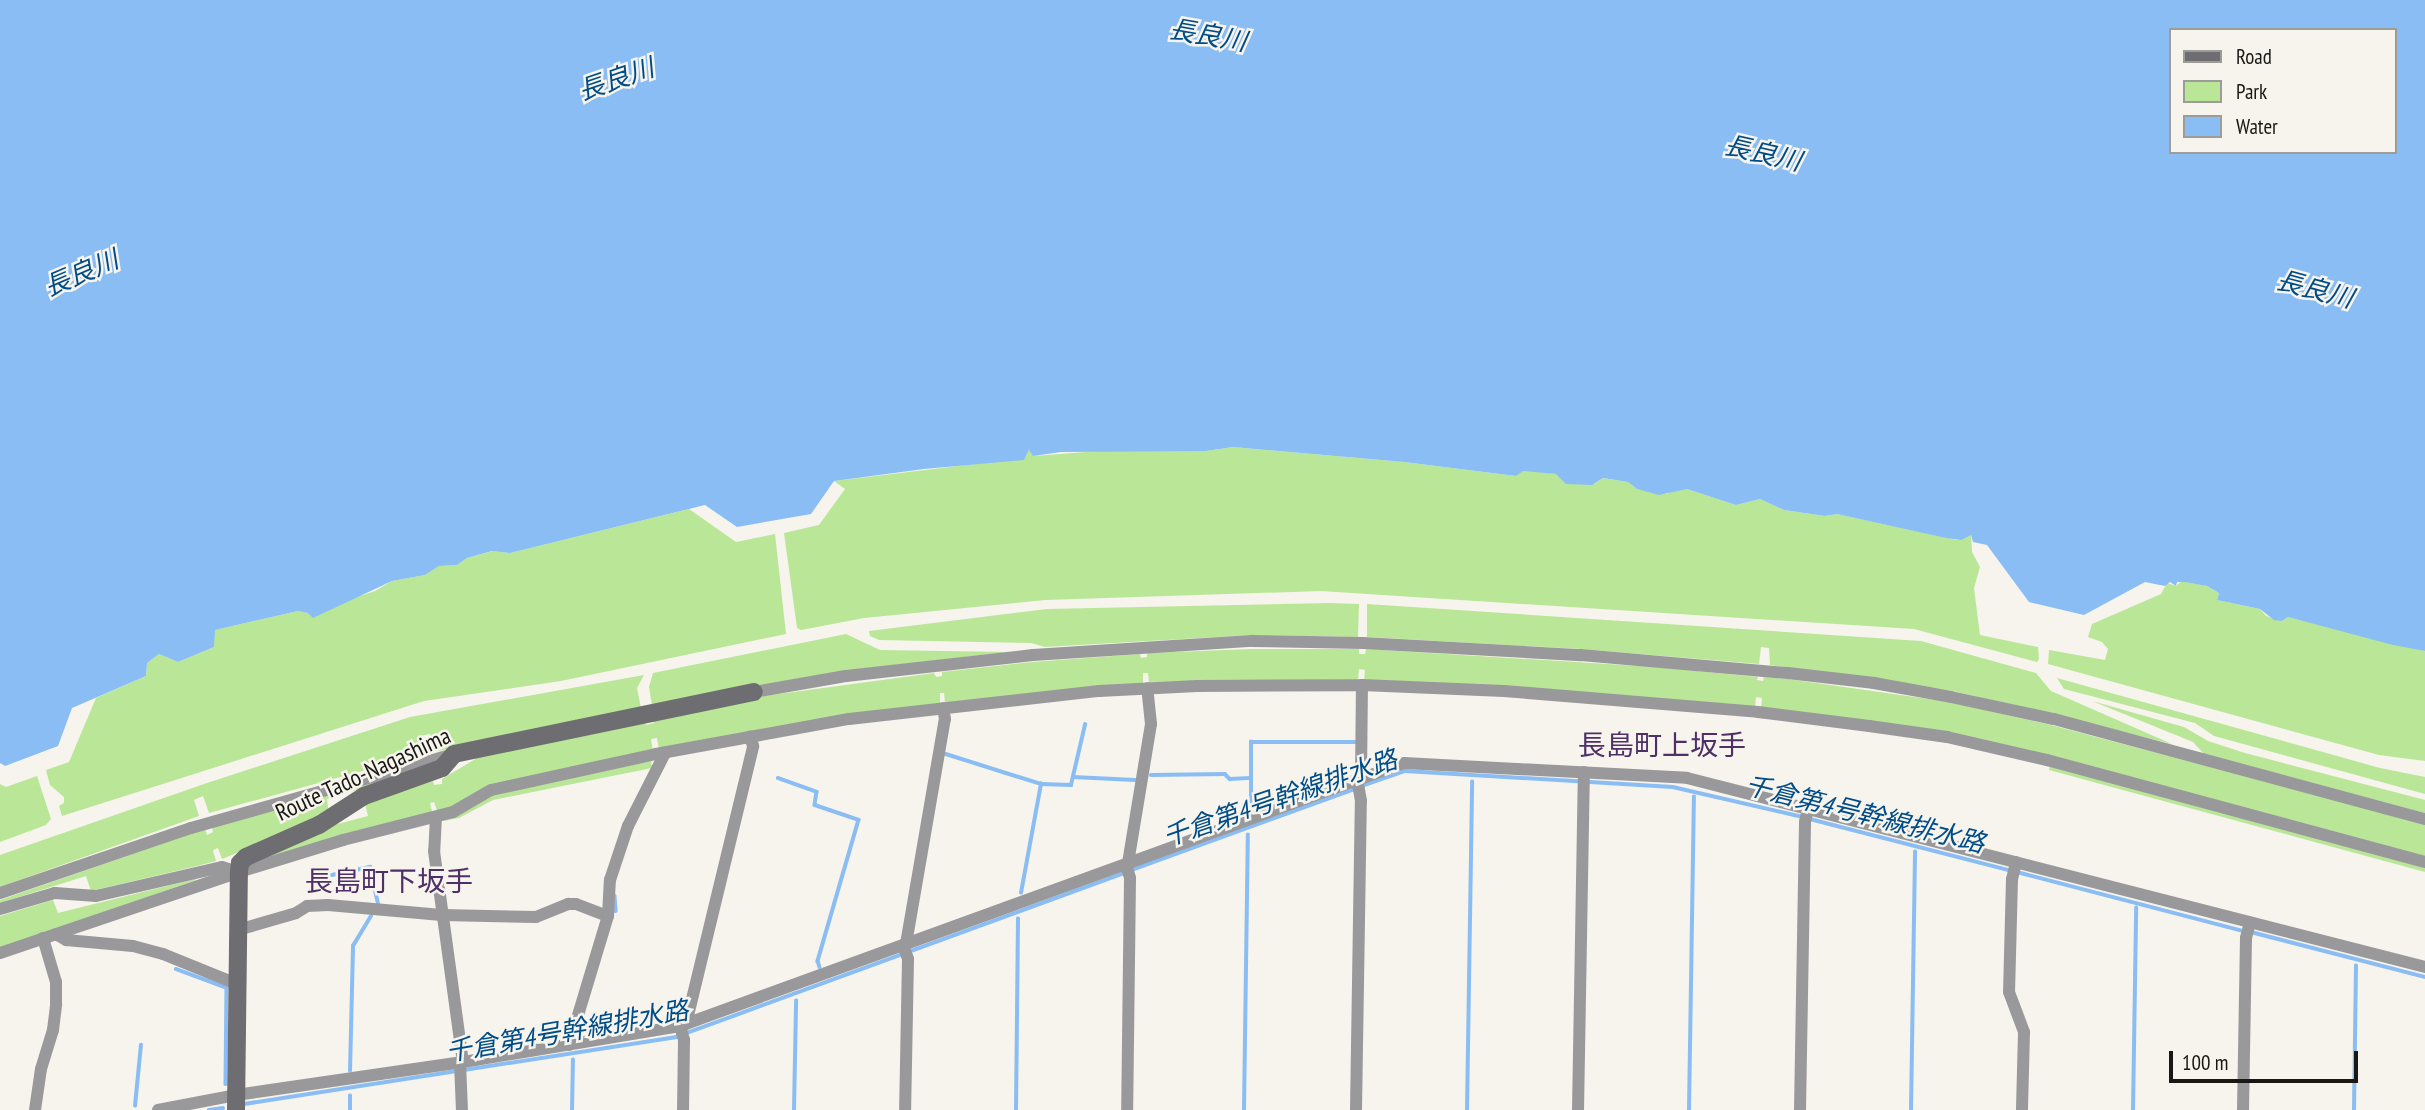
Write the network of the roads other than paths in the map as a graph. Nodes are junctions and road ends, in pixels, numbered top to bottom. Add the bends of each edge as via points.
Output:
1 (1362, 685) junction
2 (1147, 688) junction
3 (754, 692) joint
4 (943, 708) junction
5 (750, 736) junction
6 (664, 752) junction
7 (454, 754) junction
8 (1584, 779) junction
9 (1359, 783) junction
10 (1807, 815) junction
11 (436, 817) junction
12 (2425, 819) edge
13 (2425, 862) edge
14 (1128, 868) junction
15 (2014, 868) junction
16 (239, 872) junction
17 (0, 894) edge
18 (0, 909) edge
19 (442, 915) junction
20 (608, 916) junction
21 (2248, 928) junction
22 (238, 929) junction
23 (56, 934) junction
24 (43, 938) junction
25 (905, 949) junction
26 (0, 953) edge
27 (2425, 967) edge
28 (237, 984) junction
29 (683, 1030) junction
30 (569, 1045) junction
31 (462, 1067) junction
32 (236, 1102) edge
33 (35, 1110) edge
34 (158, 1110) edge
35 (462, 1110) edge
36 (683, 1110) edge
37 (905, 1110) edge
38 (1127, 1110) edge
39 (1356, 1110) edge
40 (1578, 1110) edge
41 (1800, 1110) edge
42 (2022, 1110) edge
43 (2244, 1110) edge

1 - 2 street
1 - 9 street
1 - 13 street via 1758,712 1947,737
2 - 4 street
2 - 14 street via 1152,724
3 - 7 main road, Route Tado-Nagashima
3 - 12 street via 846,676 1032,655 1252,641 1630,659 1837,678 1951,697 2054,719
4 - 5 street
4 - 25 street via 945,719
5 - 6 street
5 - 29 street via 752,746
6 - 11 street via 491,790 453,813
6 - 20 street via 628,826 610,880
7 - 16 main road, Route Tado-Nagashima via 442,768 364,796 319,825 246,858
7 - 17 street via 191,828
8 - 9 street via 1412,763
8 - 10 street via 1687,778
8 - 40 street
9 - 14 street
9 - 39 street
10 - 15 street
10 - 41 street
11 - 16 street
11 - 19 street
14 - 25 street
14 - 38 street
15 - 21 street
15 - 42 street via 2009,992 2024,1032
16 - 18 street via 222,867 96,896 55,893
16 - 22 main road
16 - 23 street
19 - 20 street via 536,917 568,904
19 - 22 street via 307,906
19 - 31 street
20 - 30 street
21 - 27 street
21 - 43 street
22 - 28 main road
23 - 24 street
23 - 28 street via 66,940 163,954
24 - 26 street
24 - 33 street via 56,982 56,1004
25 - 29 street
25 - 37 street
28 - 32 main road
29 - 30 street
29 - 36 street
30 - 31 street
31 - 32 street
31 - 35 street
32 - 34 street

